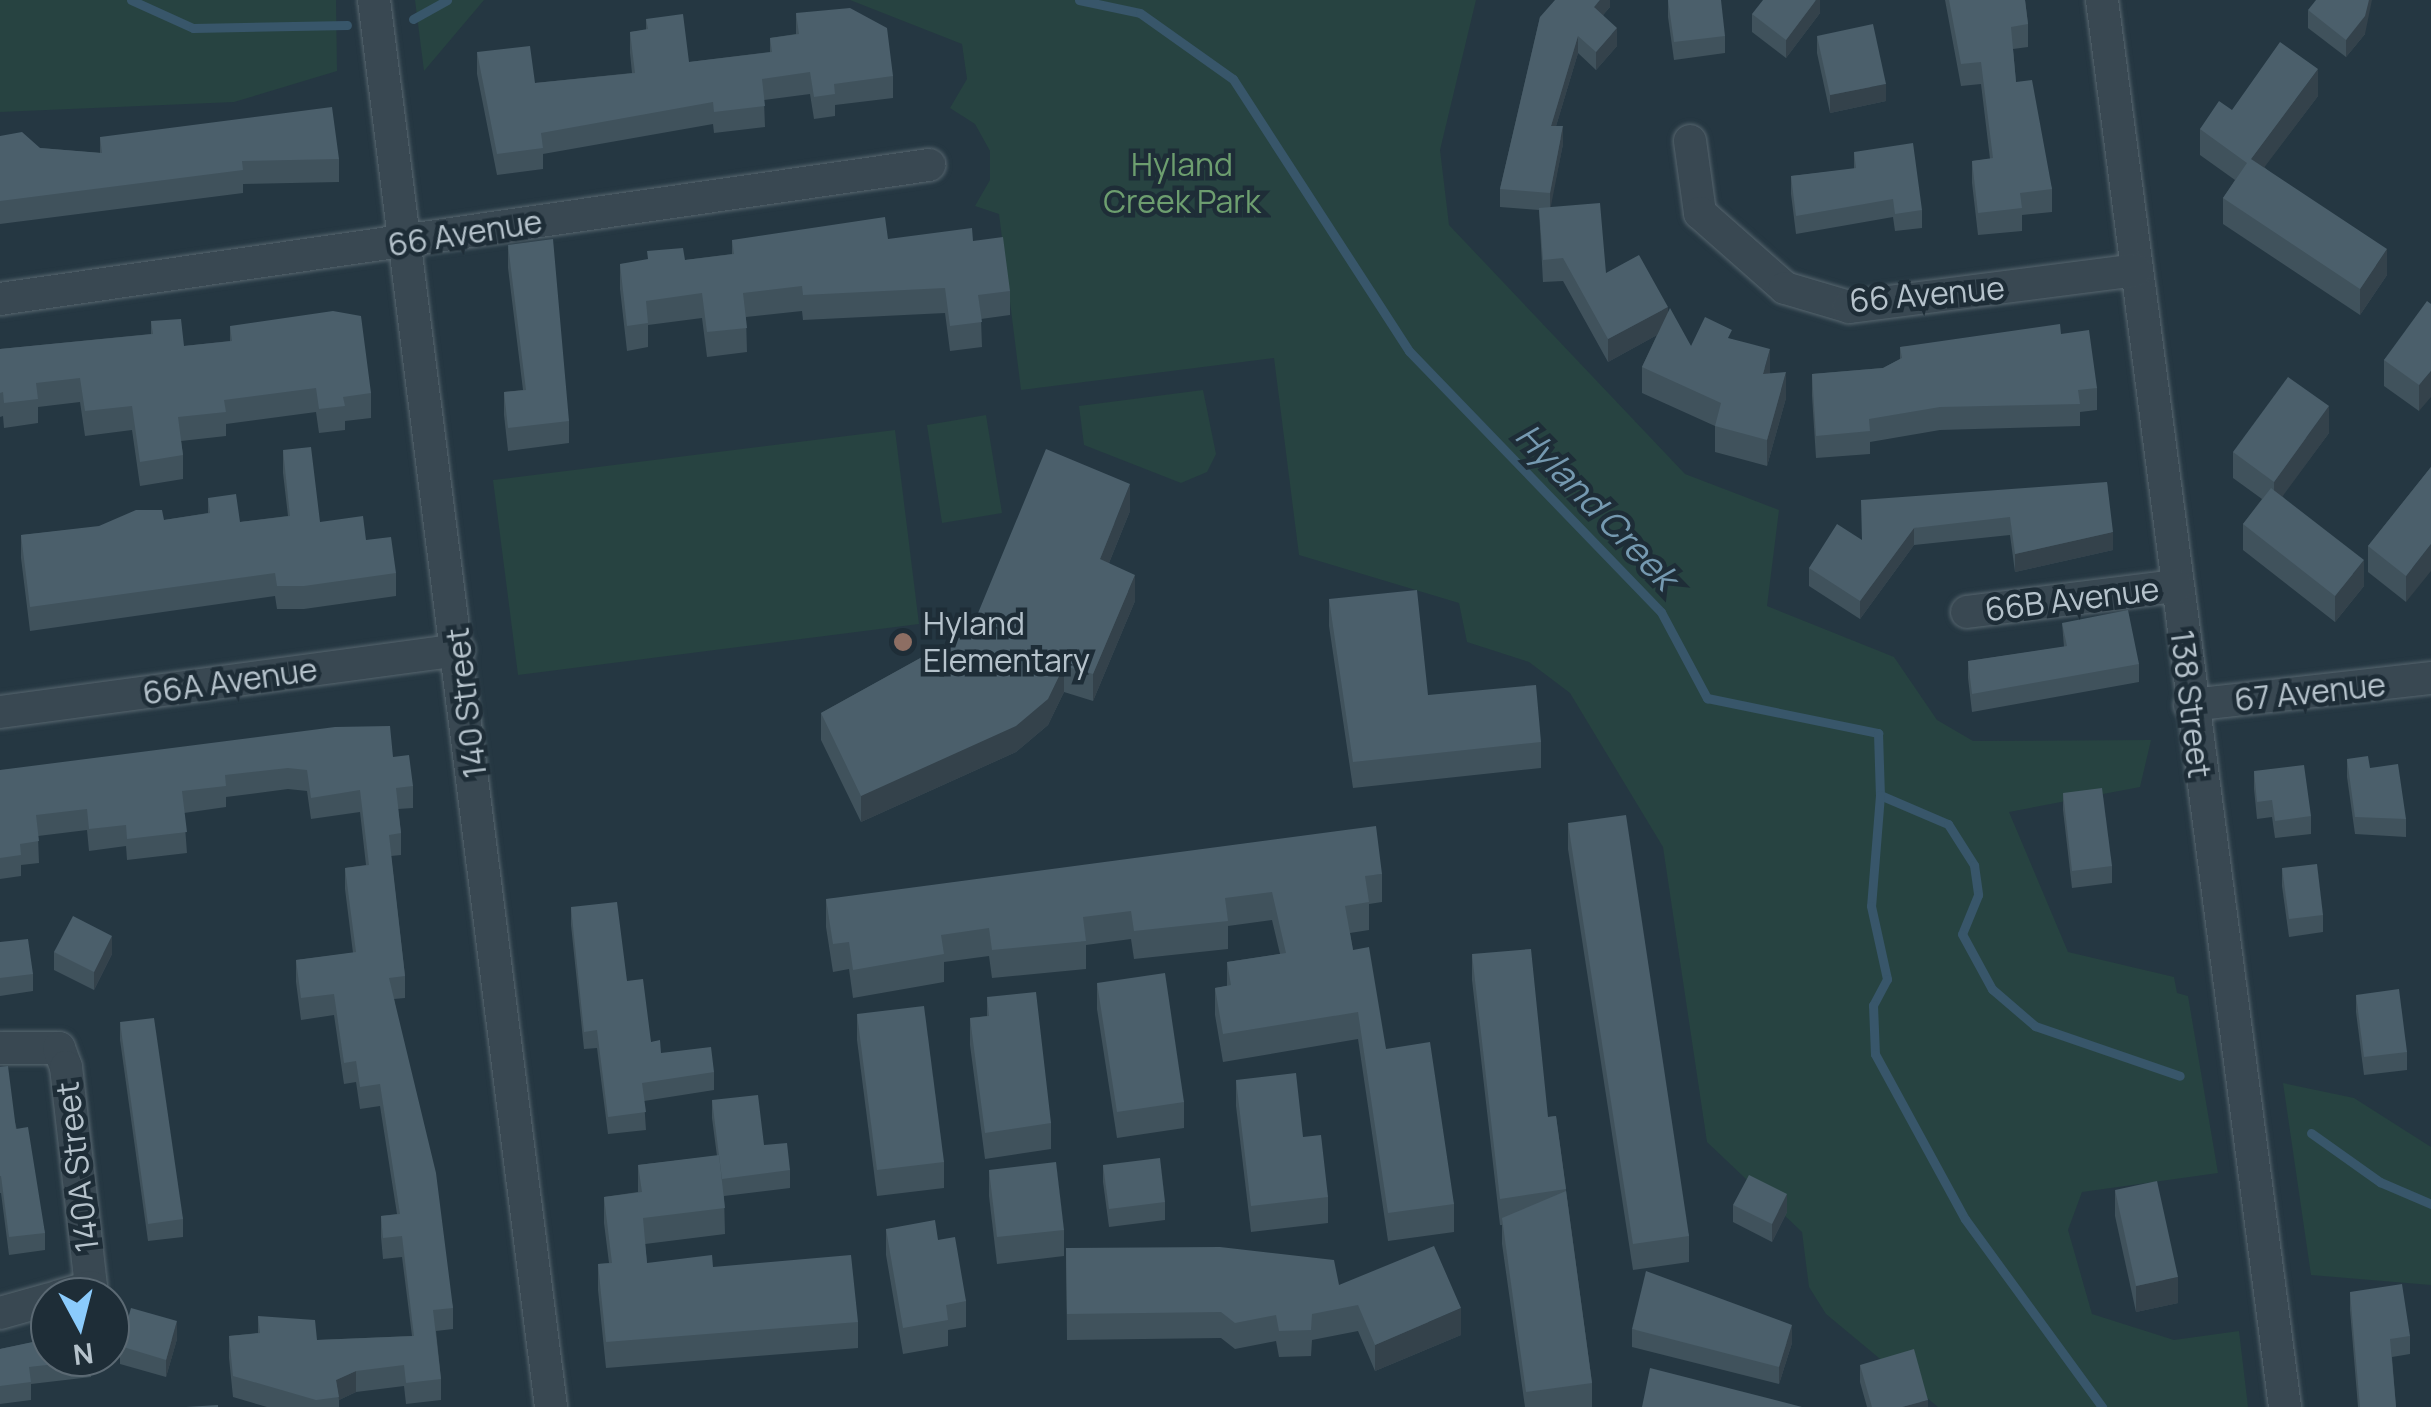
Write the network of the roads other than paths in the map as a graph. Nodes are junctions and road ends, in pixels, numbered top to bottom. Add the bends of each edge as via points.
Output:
1 (2102, 0) edge
2 (376, 14) edge
3 (1690, 141) dead end
4 (929, 165) dead end
5 (409, 241) junction
6 (2136, 270) junction
7 (0, 298) edge
8 (2176, 586) junction
9 (1967, 612) dead end
10 (459, 650) junction
11 (2431, 678) edge
12 (2190, 705) junction
13 (0, 712) edge
14 (0, 1048) edge
15 (89, 1277) edge
16 (30, 1305) edge
17 (0, 1313) edge
18 (552, 1407) edge
19 (2285, 1407) edge

1 - 6 street, 138 Street
2 - 5 street, 140 Street
3 - 6 street, 66 Avenue via 1700,213 1785,288 1849,307
4 - 5 street, 66 Avenue
5 - 7 street, 66 Avenue
5 - 10 street, 140 Street
6 - 8 street, 138 Street
8 - 9 street, 66B Avenue
8 - 12 street, 138 Street
10 - 13 street, 66A Avenue
10 - 18 street, 140 Street
11 - 12 street, 67 Avenue
12 - 19 street, 138 Street
14 - 15 street, 140A Street via 58,1048
16 - 17 street

